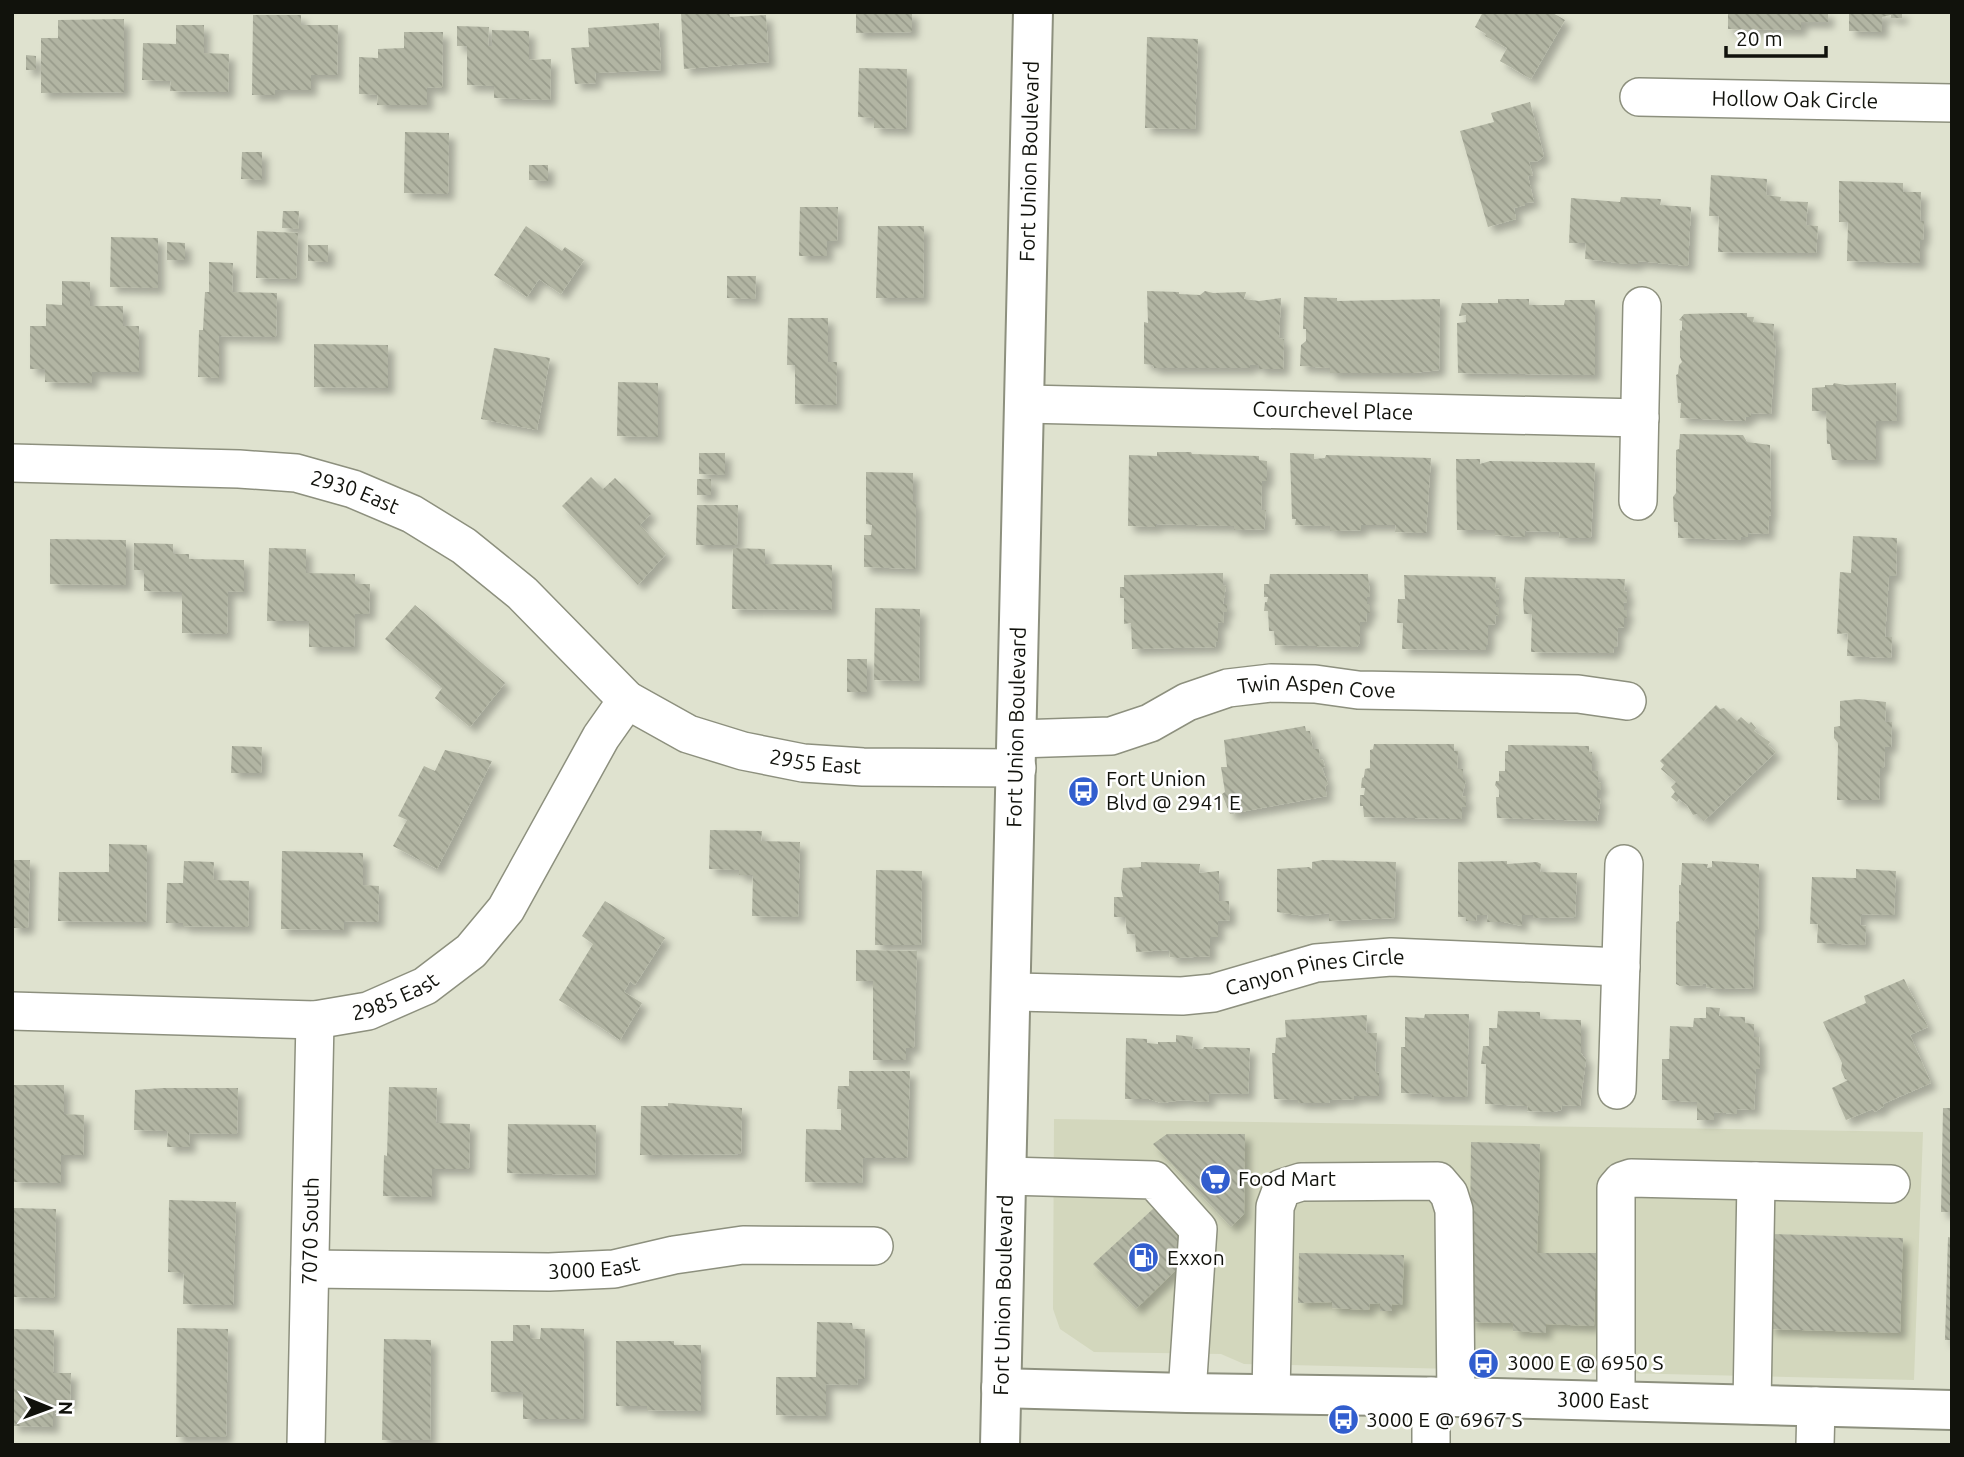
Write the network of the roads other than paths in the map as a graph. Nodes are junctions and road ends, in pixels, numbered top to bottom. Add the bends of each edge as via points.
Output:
1 (1033, 12) edge
2 (1639, 97) dead end
3 (1952, 103) edge
4 (1642, 306) dead end
5 (1025, 404) junction
6 (1640, 418) junction
7 (12, 463) edge
8 (1638, 501) dead end
9 (626, 700) junction
10 (1627, 701) dead end
11 (1017, 753) junction
12 (1623, 864) dead end
13 (1621, 967) junction
14 (1012, 992) junction
15 (12, 1011) edge
16 (315, 1020) junction
17 (1617, 1090) dead end
18 (1007, 1176) junction
19 (1756, 1181) junction
20 (1891, 1184) dead end
21 (874, 1246) dead end
22 (310, 1269) junction
23 (1001, 1388) junction
24 (1187, 1393) junction
25 (1271, 1394) junction
26 (1444, 1396) junction
27 (1616, 1401) junction
28 (1752, 1405) junction
29 (1816, 1406) junction
30 (1952, 1410) edge
31 (306, 1445) edge
32 (1000, 1445) edge
33 (1430, 1445) edge
34 (1815, 1445) edge

1 - 5 main road, Fort Union Boulevard
2 - 3 street, Hollow Oak Circle
4 - 6 street
5 - 6 street, Courchevel Place
5 - 11 main road, Fort Union Boulevard
6 - 8 street
7 - 9 street, 2930 East via 296,473 353,489 412,514 464,546 522,593
9 - 11 street, 2955 East via 688,734 803,764 863,767
9 - 16 street, 2985 East via 506,909 471,951 425,986 368,1011
10 - 11 street, Twin Aspen Cove via 1578,694 1357,690 1271,683 1217,692 1111,736
11 - 14 main road, Fort Union Boulevard
12 - 13 street
13 - 14 street, Canyon Pines Circle via 1391,957 1315,963 1213,992 1182,996
13 - 17 street
14 - 18 main road, Fort Union Boulevard
15 - 16 street, 2985 East
16 - 22 street, 7070 South
18 - 23 main road, Fort Union Boulevard
18 - 24 street via 1154,1180 1198,1228
19 - 20 street
19 - 27 street via 1631,1178 1616,1188
19 - 28 street
21 - 22 street, 3000 East via 743,1245 614,1269 562,1272
22 - 31 street, 7070 South
23 - 24 main road, 3000 East
23 - 32 main road, Fort Union Boulevard
24 - 25 main road, 3000 East
25 - 26 main road, 3000 East
25 - 26 street via 1275,1208 1282,1188 1301,1182 1438,1181 1454,1210
26 - 27 main road, 3000 East
26 - 33 street
27 - 28 main road, 3000 East
28 - 29 main road, 3000 East
29 - 30 main road, 3000 East
29 - 34 street

